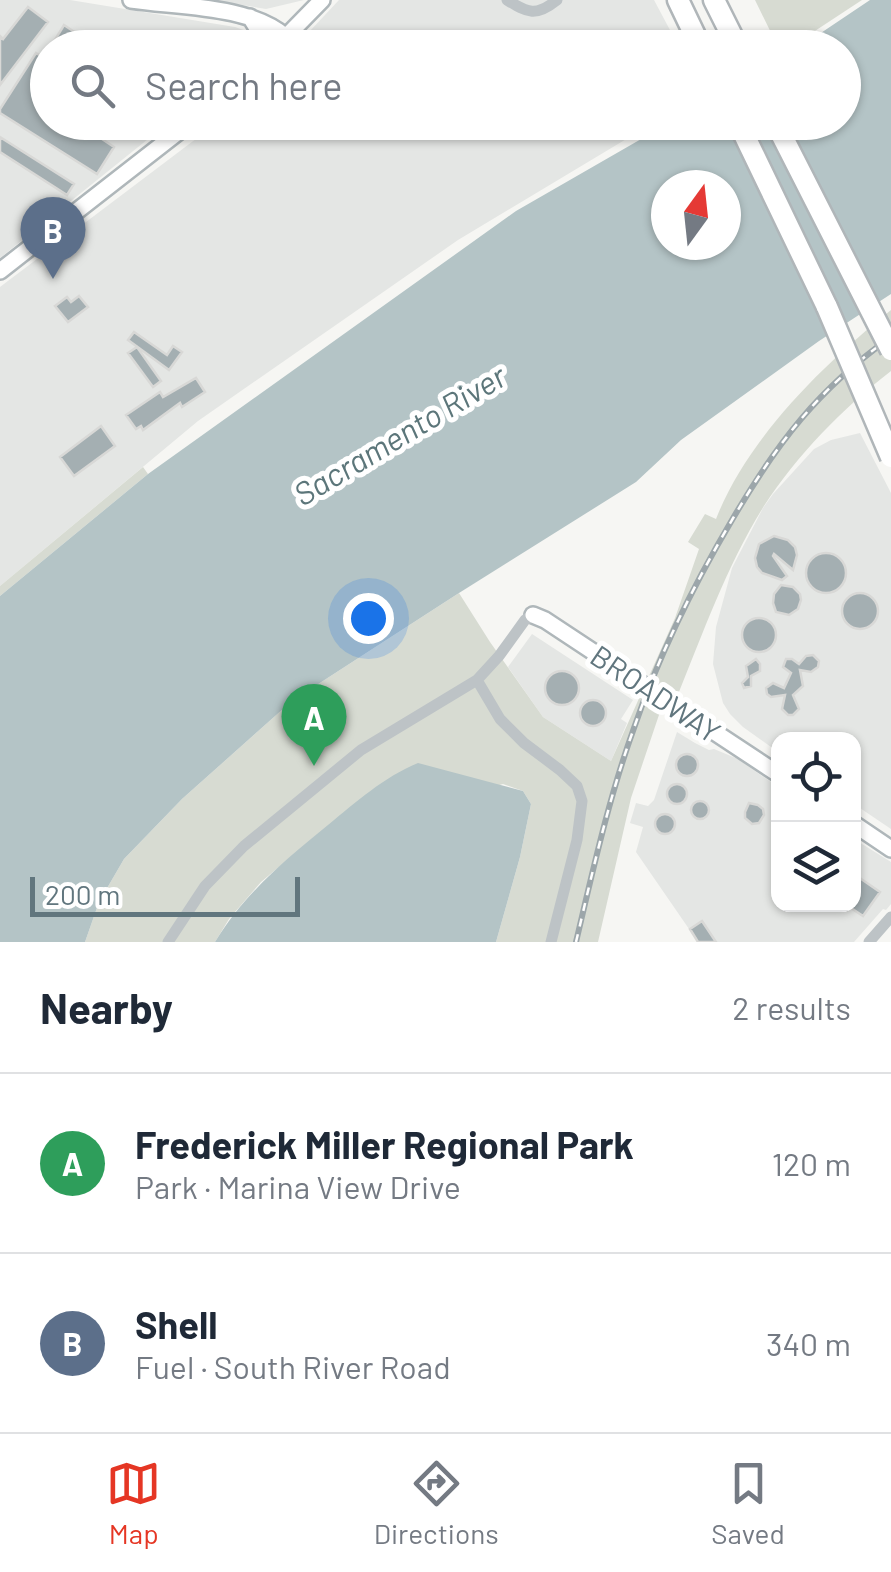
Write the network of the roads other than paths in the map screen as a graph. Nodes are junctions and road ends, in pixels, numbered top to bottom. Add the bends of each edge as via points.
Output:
1 (132, 0) edge
2 (322, 0) edge
3 (507, 0) edge
4 (557, 0) edge
5 (678, 0) edge
6 (714, 0) edge
7 (250, 17) junction
8 (258, 30) edge
9 (275, 30) edge
10 (292, 30) edge
11 (692, 30) edge
12 (729, 30) edge
13 (168, 140) edge
14 (747, 140) edge
15 (784, 140) edge
16 (0, 271) edge
17 (827, 308) junction
18 (891, 350) edge
19 (891, 428) edge
20 (891, 457) edge
21 (533, 615) joint
22 (477, 680) junction
23 (771, 769) edge
24 (861, 829) edge
25 (891, 849) edge
26 (891, 917) edge
27 (168, 942) edge
28 (551, 942) edge
29 (869, 942) edge

1 - 7 street
2 - 10 street
3 - 4 street via 538,12
5 - 11 highway
6 - 12 highway
7 - 8 street
7 - 9 street
13 - 16 street
14 - 17 highway
15 - 18 highway, bridge
17 - 19 highway, bridge
17 - 20 highway, bridge
21 - 22 street
21 - 23 street, BROADWAY
22 - 27 street via 361,750 244,846 205,886
22 - 28 street via 500,719 578,786 582,800
24 - 25 street
26 - 29 street

